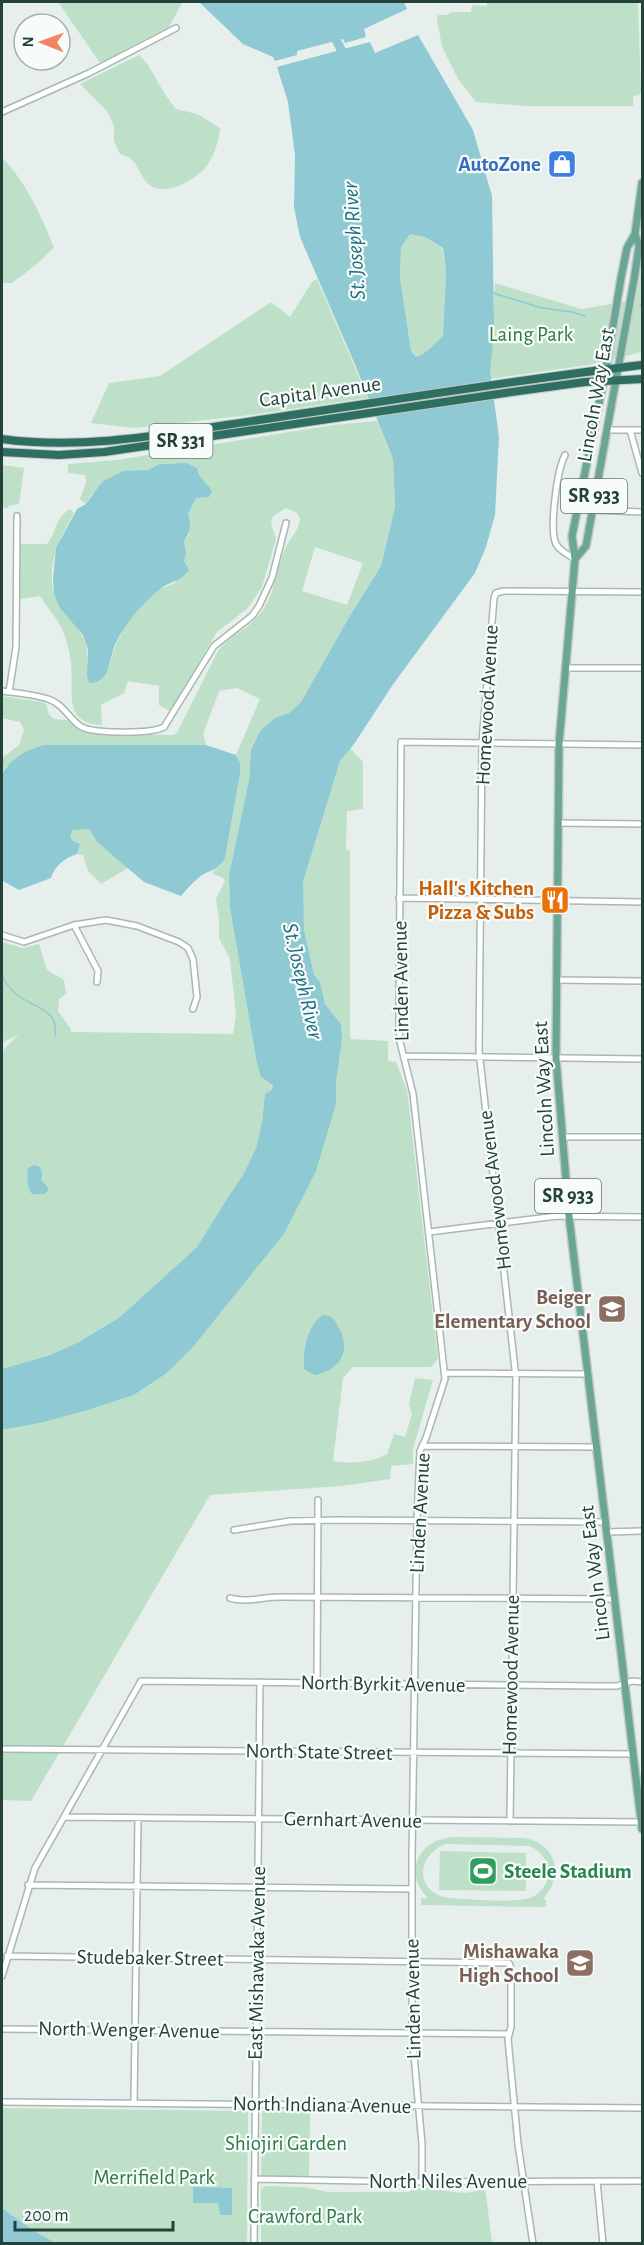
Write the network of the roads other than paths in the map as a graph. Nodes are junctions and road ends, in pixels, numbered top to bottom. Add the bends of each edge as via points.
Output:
1 (176, 28) dead end
2 (2, 112) edge
3 (642, 183) edge
4 (635, 234) junction
5 (642, 365) edge
6 (617, 368) junction
7 (606, 369) junction
8 (642, 379) edge
9 (615, 381) junction
10 (603, 382) junction
11 (606, 430) junction
12 (630, 430) junction
13 (642, 430) edge
14 (2, 439) edge
15 (2, 452) edge
16 (565, 454) dead end
17 (642, 473) edge
18 (592, 510) junction
19 (642, 512) edge
20 (17, 516) dead end
21 (286, 523) dead end
22 (575, 559) junction
23 (571, 591) junction
24 (642, 592) edge
25 (565, 668) junction
26 (642, 668) edge
27 (2, 691) edge
28 (9, 692) junction
29 (482, 743) junction
30 (559, 744) junction
31 (642, 745) edge
32 (558, 823) junction
33 (642, 824) edge
34 (399, 898) junction
35 (481, 900) junction
36 (557, 901) junction
37 (642, 902) edge
38 (74, 925) junction
39 (2, 935) edge
40 (556, 980) junction
41 (642, 981) edge
42 (97, 982) dead end
43 (193, 1009) dead end
44 (404, 1056) junction
45 (479, 1057) junction
46 (556, 1058) junction
47 (642, 1059) edge
48 (562, 1137) junction
49 (642, 1137) edge
50 (569, 1216) junction
51 (642, 1216) edge
52 (498, 1223) junction
53 (429, 1233) junction
54 (445, 1373) junction
55 (516, 1373) junction
56 (588, 1374) junction
57 (422, 1446) junction
58 (516, 1447) junction
59 (597, 1447) junction
60 (318, 1500) dead end
61 (318, 1520) junction
62 (417, 1520) junction
63 (513, 1521) junction
64 (606, 1522) junction
65 (234, 1530) dead end
66 (642, 1531) edge
67 (607, 1532) junction
68 (318, 1597) junction
69 (230, 1598) dead end
70 (416, 1598) junction
71 (512, 1599) junction
72 (615, 1599) junction
73 (260, 1682) junction
74 (642, 1682) edge
75 (317, 1683) junction
76 (625, 1683) junction
77 (414, 1684) junction
78 (511, 1684) junction
79 (4, 1749) dead end
80 (100, 1751) junction
81 (259, 1751) junction
82 (414, 1752) junction
83 (510, 1754) junction
84 (634, 1754) junction
85 (640, 1793) edge
86 (64, 1817) junction
87 (138, 1818) junction
88 (258, 1819) junction
89 (412, 1821) junction
90 (510, 1821) junction
91 (642, 1826) edge
92 (28, 1885) junction
93 (137, 1886) junction
94 (258, 1887) junction
95 (412, 1889) junction
96 (7, 1956) junction
97 (136, 1958) junction
98 (257, 1959) junction
99 (412, 1961) junction
100 (2, 1976) edge
101 (2, 2029) edge
102 (135, 2030) junction
103 (256, 2031) junction
104 (412, 2033) junction
105 (509, 2034) junction
106 (2, 2102) edge
107 (134, 2103) junction
108 (255, 2104) junction
109 (514, 2106) junction
110 (418, 2107) junction
111 (642, 2108) edge
112 (254, 2179) junction
113 (523, 2180) junction
114 (597, 2181) junction
115 (642, 2181) edge
116 (422, 2182) junction
117 (254, 2244) edge
118 (533, 2244) edge
119 (603, 2244) edge

1 - 2 street
3 - 4 main road, Lincoln Way East / SR 933
4 - 6 main road, Lincoln Way East / SR 933 via 639,246
4 - 7 main road, Lincoln Way East / SR 933 via 627,248
5 - 6 highway, Capital Avenue / SR 331
6 - 7 highway, Capital Avenue / SR 331
6 - 9 main road, Lincoln Way East / SR 933
7 - 10 main road, Lincoln Way East / SR 933
7 - 14 highway, Capital Avenue / SR 331 via 122,439 59,443
8 - 9 highway, Capital Avenue / SR 331
9 - 10 highway, Capital Avenue / SR 331
9 - 11 main road, Lincoln Way East / SR 933
10 - 15 highway, Capital Avenue / SR 331 via 104,452
10 - 22 main road, Lincoln Way East / SR 933 via 572,536
11 - 12 street
11 - 18 main road, Lincoln Way East / SR 933
12 - 13 street
12 - 17 street
16 - 22 street via 558,474 554,536 560,550
18 - 19 street
18 - 22 main road, Lincoln Way East / SR 933 via 586,546
20 - 28 street via 16,646
21 - 28 street via 272,578 260,606 214,646 164,727 150,731 90,729 78,724 49,699
22 - 23 main road, Lincoln Way East / SR 933
23 - 24 street
23 - 25 main road, Lincoln Way East / SR 933
23 - 29 street, Homewood Avenue via 499,591 494,598
25 - 26 street
25 - 30 main road, Lincoln Way East / SR 933
27 - 28 street
29 - 30 street
29 - 34 street, Linden Avenue via 401,742
29 - 35 street, Homewood Avenue
30 - 31 street
30 - 32 main road, Lincoln Way East / SR 933
32 - 33 street
32 - 36 main road, Lincoln Way East / SR 933
34 - 35 street
34 - 44 street, Linden Avenue via 399,1022
35 - 36 street
35 - 45 street, Homewood Avenue
36 - 37 street
36 - 40 main road, Lincoln Way East / SR 933
38 - 39 street via 24,942
38 - 42 street via 98,971
38 - 43 street via 106,920 128,923 185,945 193,959 197,997
40 - 41 street
40 - 46 main road, Lincoln Way East / SR 933
44 - 45 street
44 - 53 street, Linden Avenue via 413,1094
45 - 46 street
45 - 52 street, Homewood Avenue
46 - 47 street
46 - 48 main road, Lincoln Way East / SR 933
48 - 49 street
48 - 50 main road, Lincoln Way East / SR 933
50 - 51 street
50 - 52 street
50 - 56 main road, Lincoln Way East / SR 933
52 - 53 street
52 - 55 street, Homewood Avenue
53 - 54 street, Linden Avenue
54 - 55 street
54 - 57 street, Linden Avenue
55 - 56 street
55 - 58 street, Homewood Avenue
56 - 59 main road, Lincoln Way East / SR 933
57 - 58 street
57 - 62 street, Linden Avenue
58 - 59 street
58 - 63 street, Homewood Avenue
59 - 64 main road, Lincoln Way East / SR 933
60 - 61 street
61 - 62 street
61 - 65 street
61 - 68 street
62 - 63 street
62 - 70 street, Linden Avenue
63 - 64 street
63 - 71 street, Homewood Avenue
64 - 67 main road, Lincoln Way East / SR 933
66 - 67 street
67 - 72 main road, Lincoln Way East / SR 933
68 - 69 street via 243,1601
68 - 70 street
68 - 75 street
70 - 71 street
70 - 77 street, Linden Avenue
71 - 72 street
71 - 78 street, Homewood Avenue
72 - 76 main road, Lincoln Way East / SR 933
73 - 75 street, North Byrkit Avenue
73 - 80 street, North Byrkit Avenue via 141,1681
73 - 81 street, East Mishawaka Avenue
74 - 76 street, North Byrkit Avenue
75 - 77 street, North Byrkit Avenue
76 - 78 street, North Byrkit Avenue
76 - 84 main road, Lincoln Way East / SR 933
77 - 78 street, North Byrkit Avenue
77 - 82 street, Linden Avenue
78 - 83 street, Homewood Avenue
79 - 80 street, North State Street
80 - 81 street, North State Street
80 - 86 street
81 - 82 street, North State Street
81 - 88 street, East Mishawaka Avenue
82 - 83 street, North State Street
82 - 89 street, Linden Avenue
83 - 84 street, North State Street
83 - 90 street, Homewood Avenue
84 - 85 main road, Lincoln Way East / SR 933
85 - 91 main road, Lincoln Way East / SR 933
86 - 87 street, Gernhart Avenue
86 - 92 street
87 - 88 street, Gernhart Avenue
87 - 93 street
88 - 89 street, Gernhart Avenue
88 - 94 street, East Mishawaka Avenue
89 - 90 street, Gernhart Avenue
89 - 95 street, Linden Avenue
90 - 91 street, Gernhart Avenue
92 - 93 street
92 - 96 street
93 - 94 street
93 - 97 street
94 - 95 street
94 - 98 street, East Mishawaka Avenue
95 - 99 street, Linden Avenue
96 - 97 street, Studebaker Street
96 - 100 street
97 - 98 street, Studebaker Street
97 - 102 street
98 - 99 street, Studebaker Street
98 - 103 street, East Mishawaka Avenue
99 - 104 street, Linden Avenue
99 - 105 street, Studebaker Street via 509,1963
101 - 102 street, North Wenger Avenue
102 - 103 street, North Wenger Avenue
102 - 107 street
103 - 104 street, North Wenger Avenue
103 - 108 street, East Mishawaka Avenue
104 - 105 street, North Wenger Avenue
104 - 110 street, Linden Avenue
105 - 109 street
106 - 107 street, North Indiana Avenue
107 - 108 street, North Indiana Avenue
108 - 110 street, North Indiana Avenue
108 - 112 street, East Mishawaka Avenue
109 - 110 street, North Indiana Avenue
109 - 111 street, North Indiana Avenue
109 - 113 street
110 - 116 street, Linden Avenue
112 - 116 street, North Niles Avenue
112 - 117 street, East Mishawaka Avenue
113 - 114 street, North Niles Avenue
113 - 116 street, North Niles Avenue
113 - 118 street
114 - 115 street, North Niles Avenue
114 - 119 street

